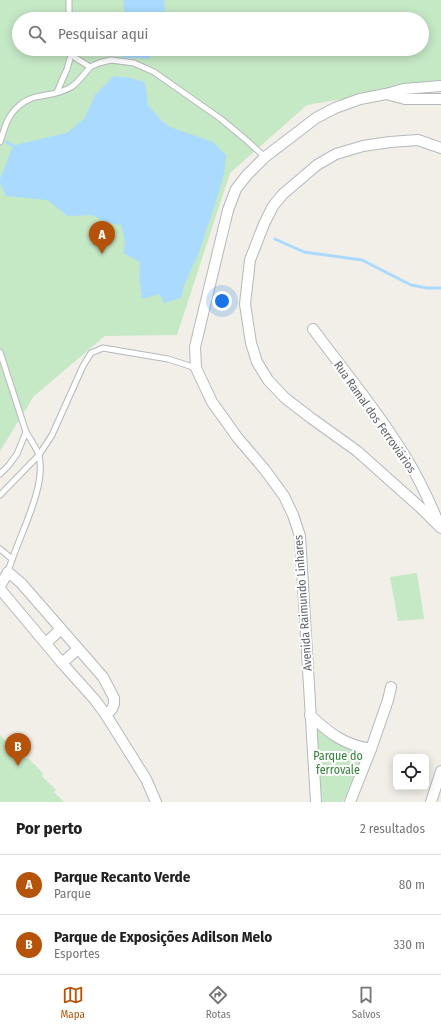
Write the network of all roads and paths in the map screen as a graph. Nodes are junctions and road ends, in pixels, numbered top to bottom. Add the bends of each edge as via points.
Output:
1 (69, 0) edge
2 (69, 12) edge
3 (71, 56) edge
4 (73, 56) edge
5 (90, 67) junction
6 (441, 86) edge
7 (57, 92) junction
8 (386, 94) junction
9 (441, 99) edge
10 (0, 142) edge
11 (441, 148) edge
12 (265, 157) junction
13 (314, 329) dead end
14 (0, 352) edge
15 (196, 368) junction
16 (26, 432) junction
17 (39, 455) junction
18 (0, 474) edge
19 (0, 495) edge
20 (441, 529) edge
21 (0, 548) edge
22 (12, 559) junction
23 (8, 572) junction
24 (0, 586) edge
25 (0, 589) edge
26 (61, 629) junction
27 (46, 643) junction
28 (78, 648) junction
29 (62, 663) junction
30 (392, 687) dead end
31 (106, 715) junction
32 (310, 715) junction
33 (370, 749) junction
34 (441, 771) edge
35 (156, 802) edge
36 (316, 802) edge
37 (350, 802) edge
38 (431, 802) edge

1 - 2 lane
3 - 7 lane
4 - 5 lane
5 - 7 lane via 73,86
5 - 12 lane via 111,60 134,63 154,72 221,119
6 - 8 street, Avenida Raimundo Linhares via 404,89
7 - 10 lane via 33,97 17,107 10,115
8 - 9 street, Avenida Raimundo Linhares via 404,99
8 - 12 street, Avenida Raimundo Linhares via 360,99 335,108 316,118
11 - 20 street via 418,140 390,142 336,154 317,165 273,206 250,260 245,304 250,343 257,362 268,380 285,398 357,451
12 - 15 street, Avenida Raimundo Linhares via 236,189 228,210 196,347
13 - 20 street, Rua Ramal dos Ferroviários via 407,459
14 - 16 lane
15 - 17 lane via 168,359 103,348 91,353 52,435
15 - 32 street, Avenida Raimundo Linhares via 212,402 237,438 266,470 284,496 300,536
16 - 17 lane
16 - 18 lane via 17,454
17 - 19 lane
17 - 22 lane via 40,479 32,508
21 - 22 lane
22 - 23 lane
23 - 24 street
23 - 26 street via 21,583
25 - 27 street
26 - 27 street
26 - 28 street
27 - 29 street
28 - 29 street
28 - 31 street via 103,677 114,698 112,709
29 - 31 street
30 - 33 street
31 - 35 street via 146,779
32 - 33 street via 339,739
32 - 36 street, Avenida Raimundo Linhares
33 - 37 street
34 - 38 street

